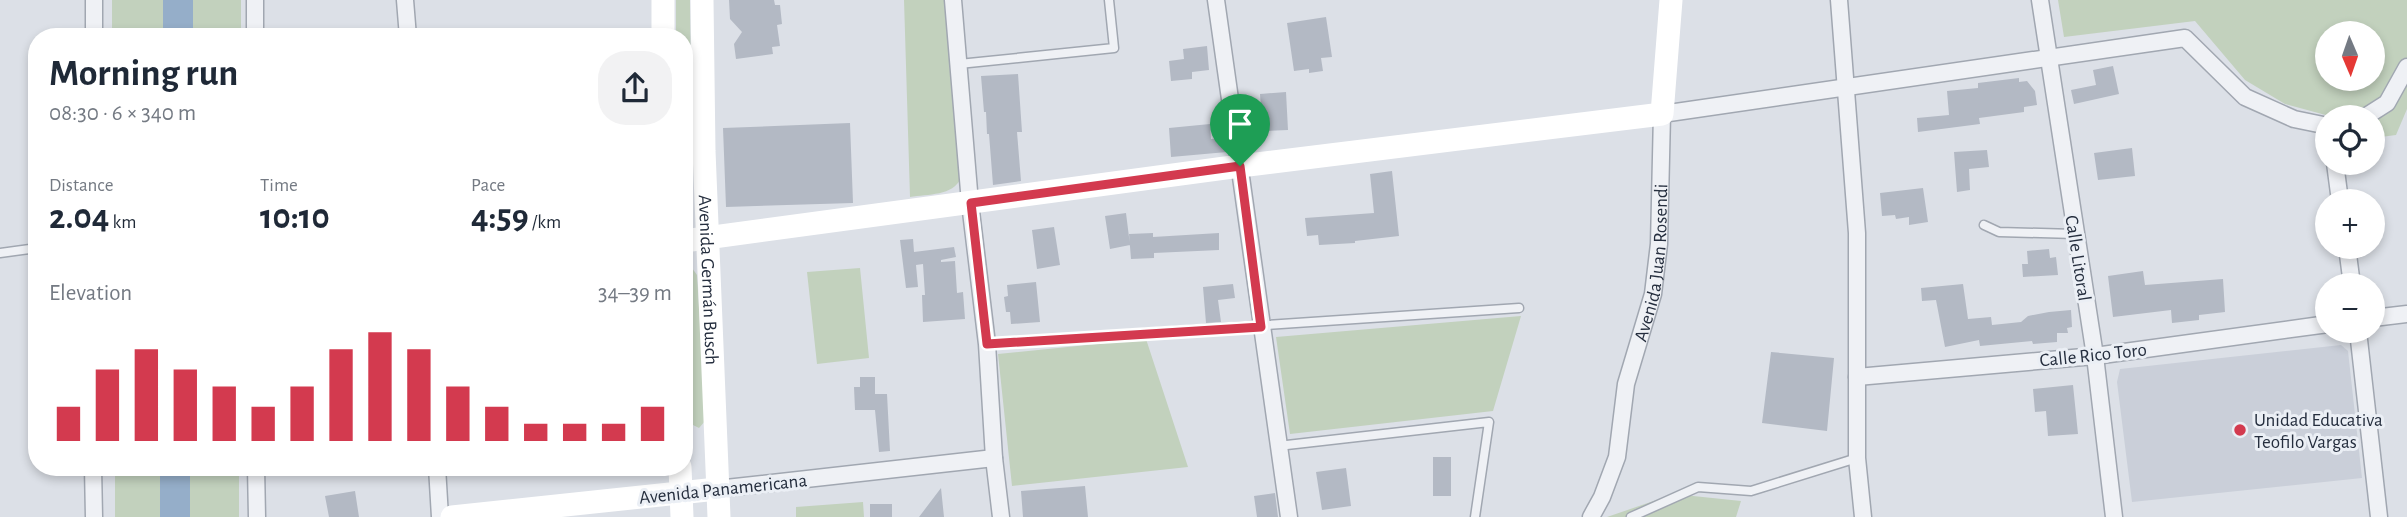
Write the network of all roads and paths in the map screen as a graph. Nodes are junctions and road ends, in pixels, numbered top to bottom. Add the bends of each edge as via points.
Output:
1 (94, 0) edge
2 (255, 0) edge
3 (405, 0) edge
4 (663, 0) edge
5 (702, 0) edge
6 (953, 0) edge
7 (1109, 0) edge
8 (1216, 0) edge
9 (1671, 0) edge
10 (1839, 0) edge
11 (2040, 0) edge
12 (94, 28) edge
13 (255, 28) edge
14 (407, 28) edge
15 (663, 28) edge
16 (2048, 57) junction
17 (959, 64) junction
18 (2407, 67) edge
19 (1845, 86) junction
20 (2384, 105) edge
21 (1662, 114) junction
22 (2315, 123) edge
23 (694, 152) edge
24 (1240, 166) junction
25 (971, 203) junction
26 (1984, 225) dead end
27 (2075, 234) junction
28 (696, 239) edge
29 (28, 249) edge
30 (0, 253) edge
31 (1518, 308) dead end
32 (2407, 314) edge
33 (2385, 317) edge
34 (2315, 326) edge
35 (1261, 327) junction
36 (2359, 343) edge
37 (987, 344) junction
38 (2095, 356) junction
39 (1857, 377) junction
40 (1278, 446) junction
41 (994, 458) junction
42 (1857, 458) junction
43 (93, 476) edge
44 (256, 476) edge
45 (438, 476) edge
46 (680, 476) edge
47 (717, 489) junction
48 (681, 493) junction
49 (93, 517) edge
50 (257, 517) edge
51 (440, 517) edge
52 (452, 517) edge
53 (682, 517) edge
54 (719, 517) edge
55 (1001, 517) edge
56 (1289, 517) edge
57 (1475, 517) edge
58 (1591, 517) edge
59 (1631, 517) edge
60 (1863, 517) edge
61 (2114, 517) edge
62 (2379, 517) edge

1 - 12 street
2 - 13 street
3 - 14 street
4 - 15 main road
5 - 23 main road, Avenida Germán Busch
6 - 17 street
7 - 17 lane via 1114,48
8 - 24 street
9 - 21 main road, Avenida Juan Rosendi
10 - 19 street
11 - 16 street, Calle Litoral
16 - 19 street
16 - 22 street via 2185,38 2245,97
16 - 27 street, Calle Litoral
17 - 25 street
18 - 20 street
19 - 21 street
19 - 39 street via 1857,233
21 - 24 main road
21 - 58 street, Avenida Juan Rosendi via 1653,295 1626,384 1617,457
23 - 28 main road, Avenida Germán Busch
24 - 25 main road
24 - 35 street
25 - 28 main road
25 - 37 street
26 - 27 lane via 1999,232
27 - 38 street, Calle Litoral
28 - 47 main road, Avenida Germán Busch
29 - 30 lane
31 - 35 lane
32 - 33 street
34 - 38 street, Calle Rico Toro
35 - 37 lane
35 - 40 street
36 - 62 street
37 - 41 street
38 - 39 street, Calle Rico Toro
38 - 61 street, Calle Litoral
39 - 42 street
40 - 56 street
40 - 57 lane via 1489,422
41 - 47 street, Avenida Panamericana
41 - 55 street
42 - 59 lane via 1751,491 1698,487
42 - 60 street
43 - 49 street
44 - 50 street
45 - 51 street
46 - 48 main road
47 - 48 main road, Avenida Panamericana
47 - 54 main road, Avenida Germán Busch
48 - 52 main road, Avenida Panamericana
48 - 53 main road

